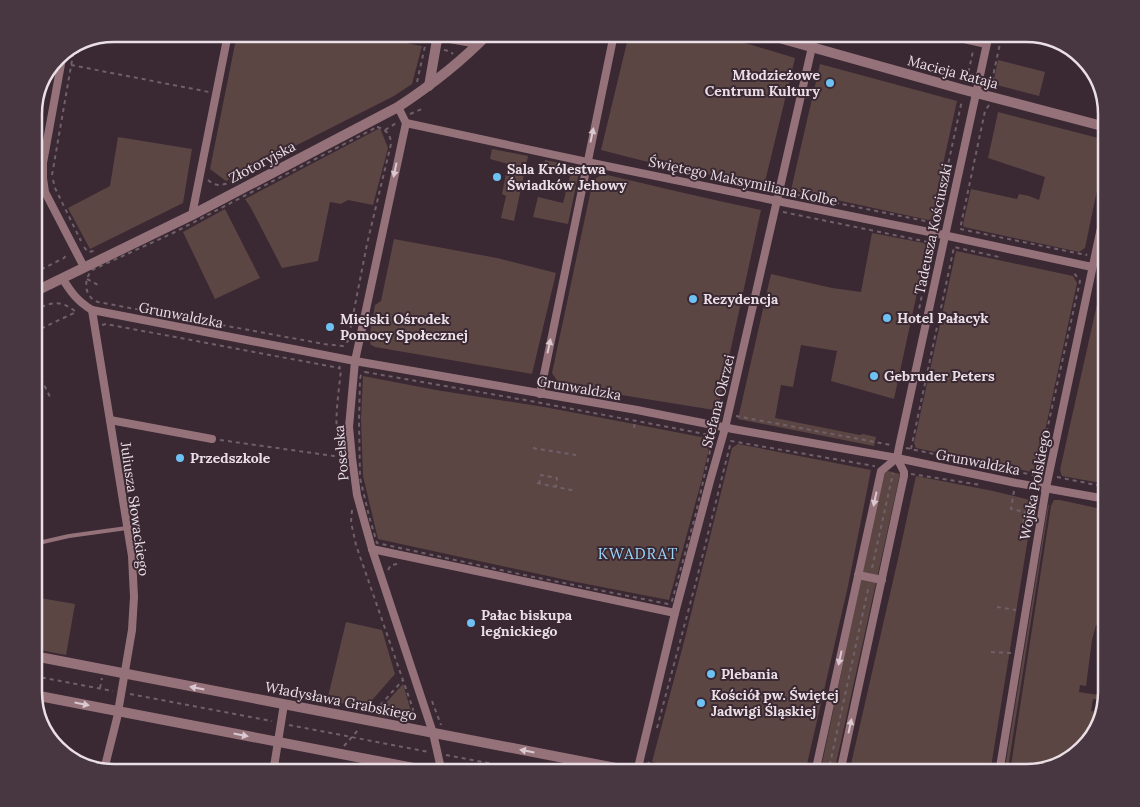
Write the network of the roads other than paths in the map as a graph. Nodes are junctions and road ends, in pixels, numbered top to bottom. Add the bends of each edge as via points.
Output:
1 (226, 42) edge
2 (437, 42) edge
3 (469, 42) edge
4 (612, 42) edge
5 (794, 42) edge
6 (813, 42) edge
7 (970, 42) edge
8 (987, 42) edge
9 (478, 44) joint
10 (986, 46) junction
11 (812, 47) junction
12 (60, 69) edge
13 (429, 86) junction
14 (976, 93) junction
15 (398, 107) junction
16 (406, 123) junction
17 (1098, 125) edge
18 (43, 162) edge
19 (43, 162) edge
20 (587, 162) junction
21 (43, 178) edge
22 (43, 178) edge
23 (776, 200) junction
24 (192, 215) junction
25 (944, 236) junction
26 (1098, 240) edge
27 (84, 267) junction
28 (1092, 267) junction
29 (62, 278) junction
30 (43, 288) edge
31 (92, 310) junction
32 (354, 361) junction
33 (540, 394) junction
34 (110, 420) junction
35 (726, 428) junction
36 (212, 439) road end
37 (897, 458) junction
38 (1046, 488) junction
39 (1098, 498) edge
40 (127, 528) junction
41 (43, 542) edge
42 (372, 549) junction
43 (858, 575) junction
44 (882, 580) junction
45 (675, 612) junction
46 (43, 658) edge
47 (124, 674) junction
48 (43, 697) edge
49 (284, 704) junction
50 (118, 711) junction
51 (433, 733) junction
52 (278, 742) junction
53 (105, 764) edge
54 (274, 764) edge
55 (396, 764) edge
56 (442, 764) edge
57 (578, 764) edge
58 (641, 764) edge
59 (817, 764) edge
60 (842, 764) edge
61 (1000, 764) edge

1 - 24 street
2 - 13 street
3 - 9 street
20 -> 4 street
5 - 11 street, Macieja Rataja
6 - 11 street, Stefana Okrzei
7 - 10 lane
8 - 10 street, Tadeusza Kościuszki
9 - 13 street, Złotoryjska
10 - 14 street, Tadeusza Kościuszki
11 - 14 street, Macieja Rataja
11 - 23 street, Stefana Okrzei
12 - 18 street
13 - 15 street, Złotoryjska
14 - 17 street, Macieja Rataja
14 - 25 street, Tadeusza Kościuszki
15 - 16 street
15 - 24 street, Złotoryjska
16 - 20 street, Świętego Maksymiliana Kolbe
16 -> 32 street, Poselska
19 - 21 street
20 - 23 street, Świętego Maksymiliana Kolbe
33 -> 20 street
22 - 27 street via 45,192
23 - 25 street, Świętego Maksymiliana Kolbe
23 - 35 street, Stefana Okrzei
24 - 27 street, Złotoryjska
25 - 28 street, Świętego Maksymiliana Kolbe
25 - 37 street, Tadeusza Kościuszki
26 - 28 street, Wojska Polskiego
27 - 29 street, Złotoryjska
28 - 38 street, Wojska Polskiego
29 - 30 street, Złotoryjska
29 - 31 street, Grunwaldzka via 74,297
31 - 32 street, Grunwaldzka
31 - 34 street, Juliusza Słowackiego
32 - 33 street, Grunwaldzka
32 - 42 street, Poselska via 349,427 357,495
33 - 35 street, Grunwaldzka
34 - 36 street
34 - 40 street, Juliusza Słowackiego
35 - 37 street, Grunwaldzka
35 - 45 street, Stefana Okrzei
37 - 38 street, Grunwaldzka
37 -> 43 street via 881,471
37 - 44 street via 904,472
38 - 39 street, Grunwaldzka
38 - 61 street, Wojska Polskiego
40 - 41 lane
40 - 47 street, Juliusza Słowackiego via 134,597
42 - 45 street
42 - 51 street, Poselska
43 - 44 street
43 -> 59 street
60 -> 44 street
45 - 58 street, Stefana Okrzei
46 - 47 street, Władysława Grabskiego
49 -> 47 street, Władysława Grabskiego
47 - 50 street, Juliusza Słowackiego
48 -> 50 street
49 - 51 street, Władysława Grabskiego via 369,717
49 - 52 street
50 -> 52 street
50 - 53 street, Juliusza Słowackiego
51 - 56 street, Poselska
57 -> 51 street, Władysława Grabskiego
52 - 54 street
52 - 55 street

